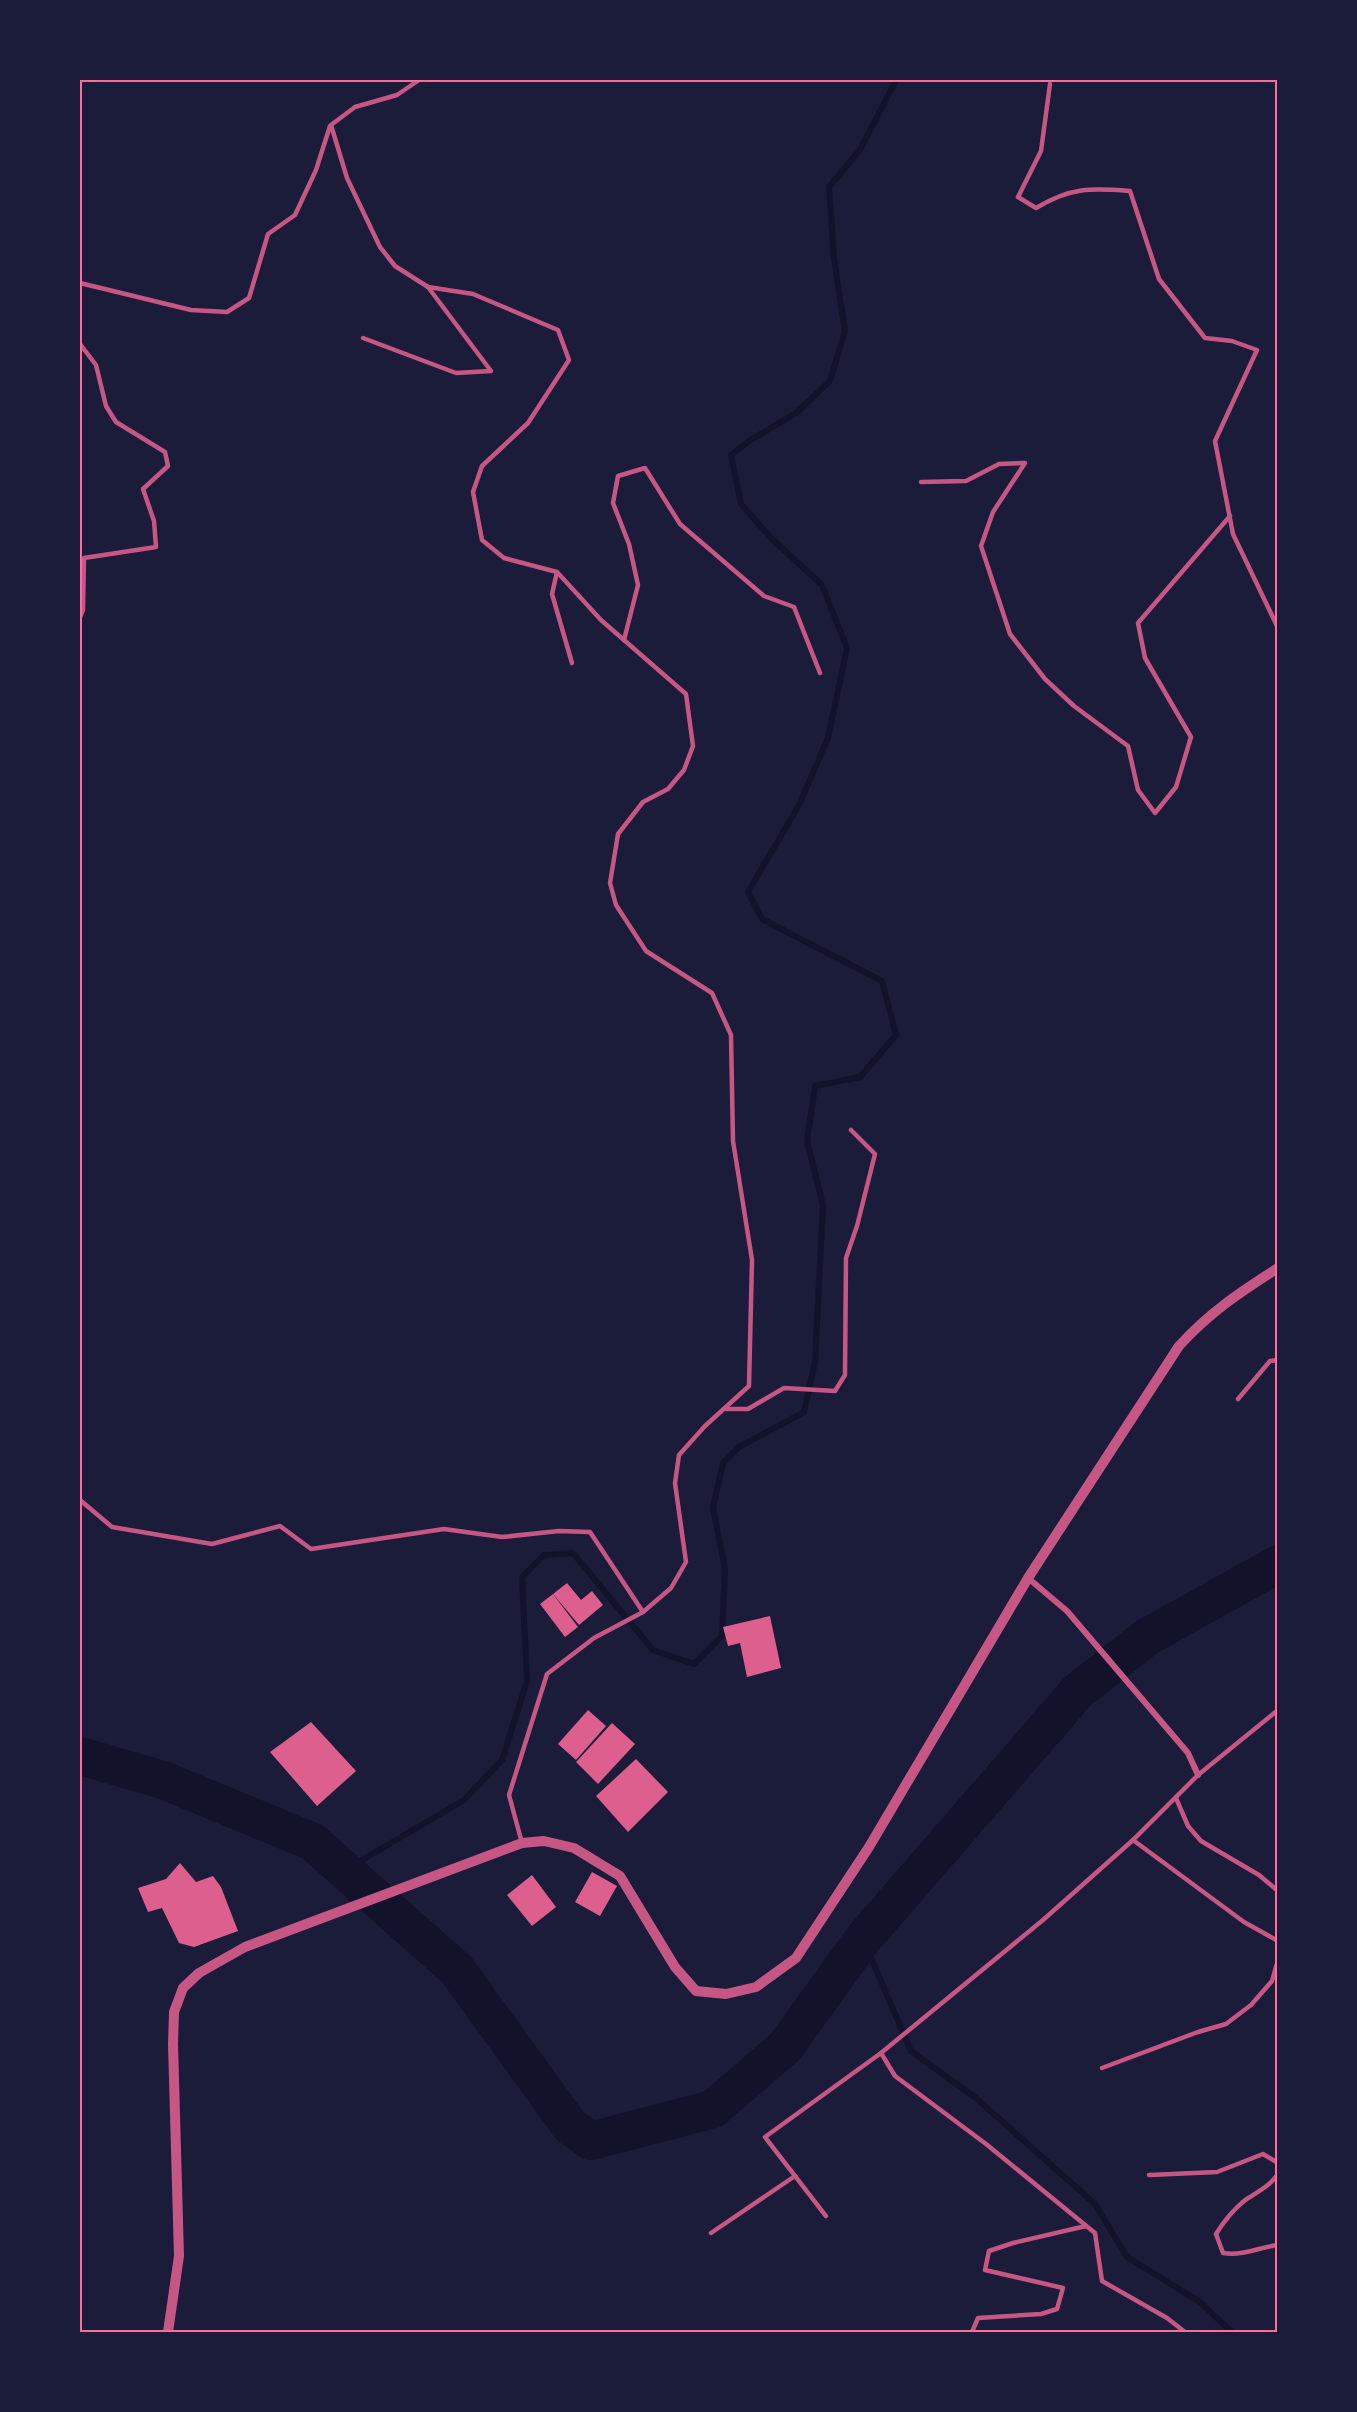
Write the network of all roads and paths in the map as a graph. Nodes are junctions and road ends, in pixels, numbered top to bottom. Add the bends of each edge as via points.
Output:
1 (419, 80) edge
2 (1050, 84) dead end
3 (331, 125) junction
4 (80, 283) edge
5 (428, 287) junction
6 (363, 338) dead end
7 (80, 344) edge
8 (921, 482) dead end
9 (1230, 516) junction
10 (557, 572) junction
11 (80, 617) edge
12 (1278, 628) edge
13 (624, 640) junction
14 (572, 663) dead end
15 (820, 674) dead end
16 (851, 1130) dead end
17 (1278, 1268) edge
18 (1278, 1360) edge
19 (1238, 1399) dead end
20 (726, 1409) junction
21 (80, 1500) edge
22 (1028, 1578) junction
23 (643, 1612) junction
24 (1278, 1710) edge
25 (1198, 1775) junction
26 (1176, 1798) junction
27 (1133, 1840) junction
28 (522, 1843) junction
29 (1278, 1891) edge
30 (1278, 1941) edge
31 (1278, 1960) edge
32 (880, 2053) junction
33 (1102, 2068) dead end
34 (1278, 2163) edge
35 (1278, 2174) edge
36 (1149, 2175) dead end
37 (795, 2176) junction
38 (826, 2217) dead end
39 (1086, 2226) junction
40 (711, 2233) dead end
41 (1278, 2245) edge
42 (168, 2332) edge
43 (972, 2332) edge
44 (1185, 2332) edge

1 - 3 lane via 397,95 354,107
2 - 9 lane via 1041,151 1018,197 1036,208 1057,195 1094,188 1130,191 1159,279 1205,338 1232,341 1257,350 1215,441
3 - 4 lane via 295,215 268,234 249,298 227,312 191,310
3 - 5 lane via 347,178 380,247 395,266
5 - 6 lane via 491,371 456,373
5 - 10 lane via 473,294 558,330 569,360 528,423 482,466 473,492 482,540 504,558
7 - 11 lane via 96,365 106,406 116,422 165,452 168,466 143,489 154,521 156,547 84,558
8 - 9 lane via 966,481 999,465 1025,463 993,512 981,546 1010,634 1045,679 1128,746 1138,790 1155,813 1176,787 1191,737 1145,658 1138,623
9 - 12 lane via 1233,534
10 - 13 lane
10 - 14 lane via 552,594
13 - 15 lane via 638,585 613,503 618,476 645,468 680,524 764,596 794,607
13 - 20 lane via 686,694 693,746 684,770 669,789 643,802 618,834 610,883 616,905 646,951 712,993 731,1035 733,1141 752,1260 749,1386
16 - 20 lane via 875,1154 846,1258 845,1375 835,1391 784,1388 748,1409
17 - 22 street via 1228,1300 1179,1346
18 - 19 lane via 1270,1361
20 - 23 lane via 679,1455 675,1483 686,1562 671,1588
21 - 23 lane via 112,1527 212,1544 280,1527 311,1549 444,1529 502,1537 590,1532
22 - 25 street via 1067,1611 1188,1753
22 - 28 street via 869,1847 796,1958 756,1987 726,1994 696,1991 675,1967 620,1876 574,1848 544,1841
23 - 28 lane via 594,1638 547,1674 509,1795
24 - 25 lane
25 - 26 lane
26 - 27 lane
26 - 29 lane via 1188,1826 1201,1841 1259,1875
27 - 30 lane via 1244,1922
27 - 32 lane via 1043,1920
28 - 42 street via 245,1947 199,1973 183,1988 174,2012 179,2256
31 - 33 lane via 1272,1981 1251,2005 1226,2024
32 - 37 lane via 765,2137
32 - 39 lane via 895,2076
34 - 36 lane via 1263,2154 1217,2172
35 - 41 lane via 1271,2184 1225,2218 1216,2234 1223,2253 1240,2255
37 - 38 lane
37 - 40 lane
39 - 43 lane via 989,2250 985,2270 1063,2288 1057,2309 1041,2314 978,2318
39 - 44 lane via 1095,2233 1102,2281

